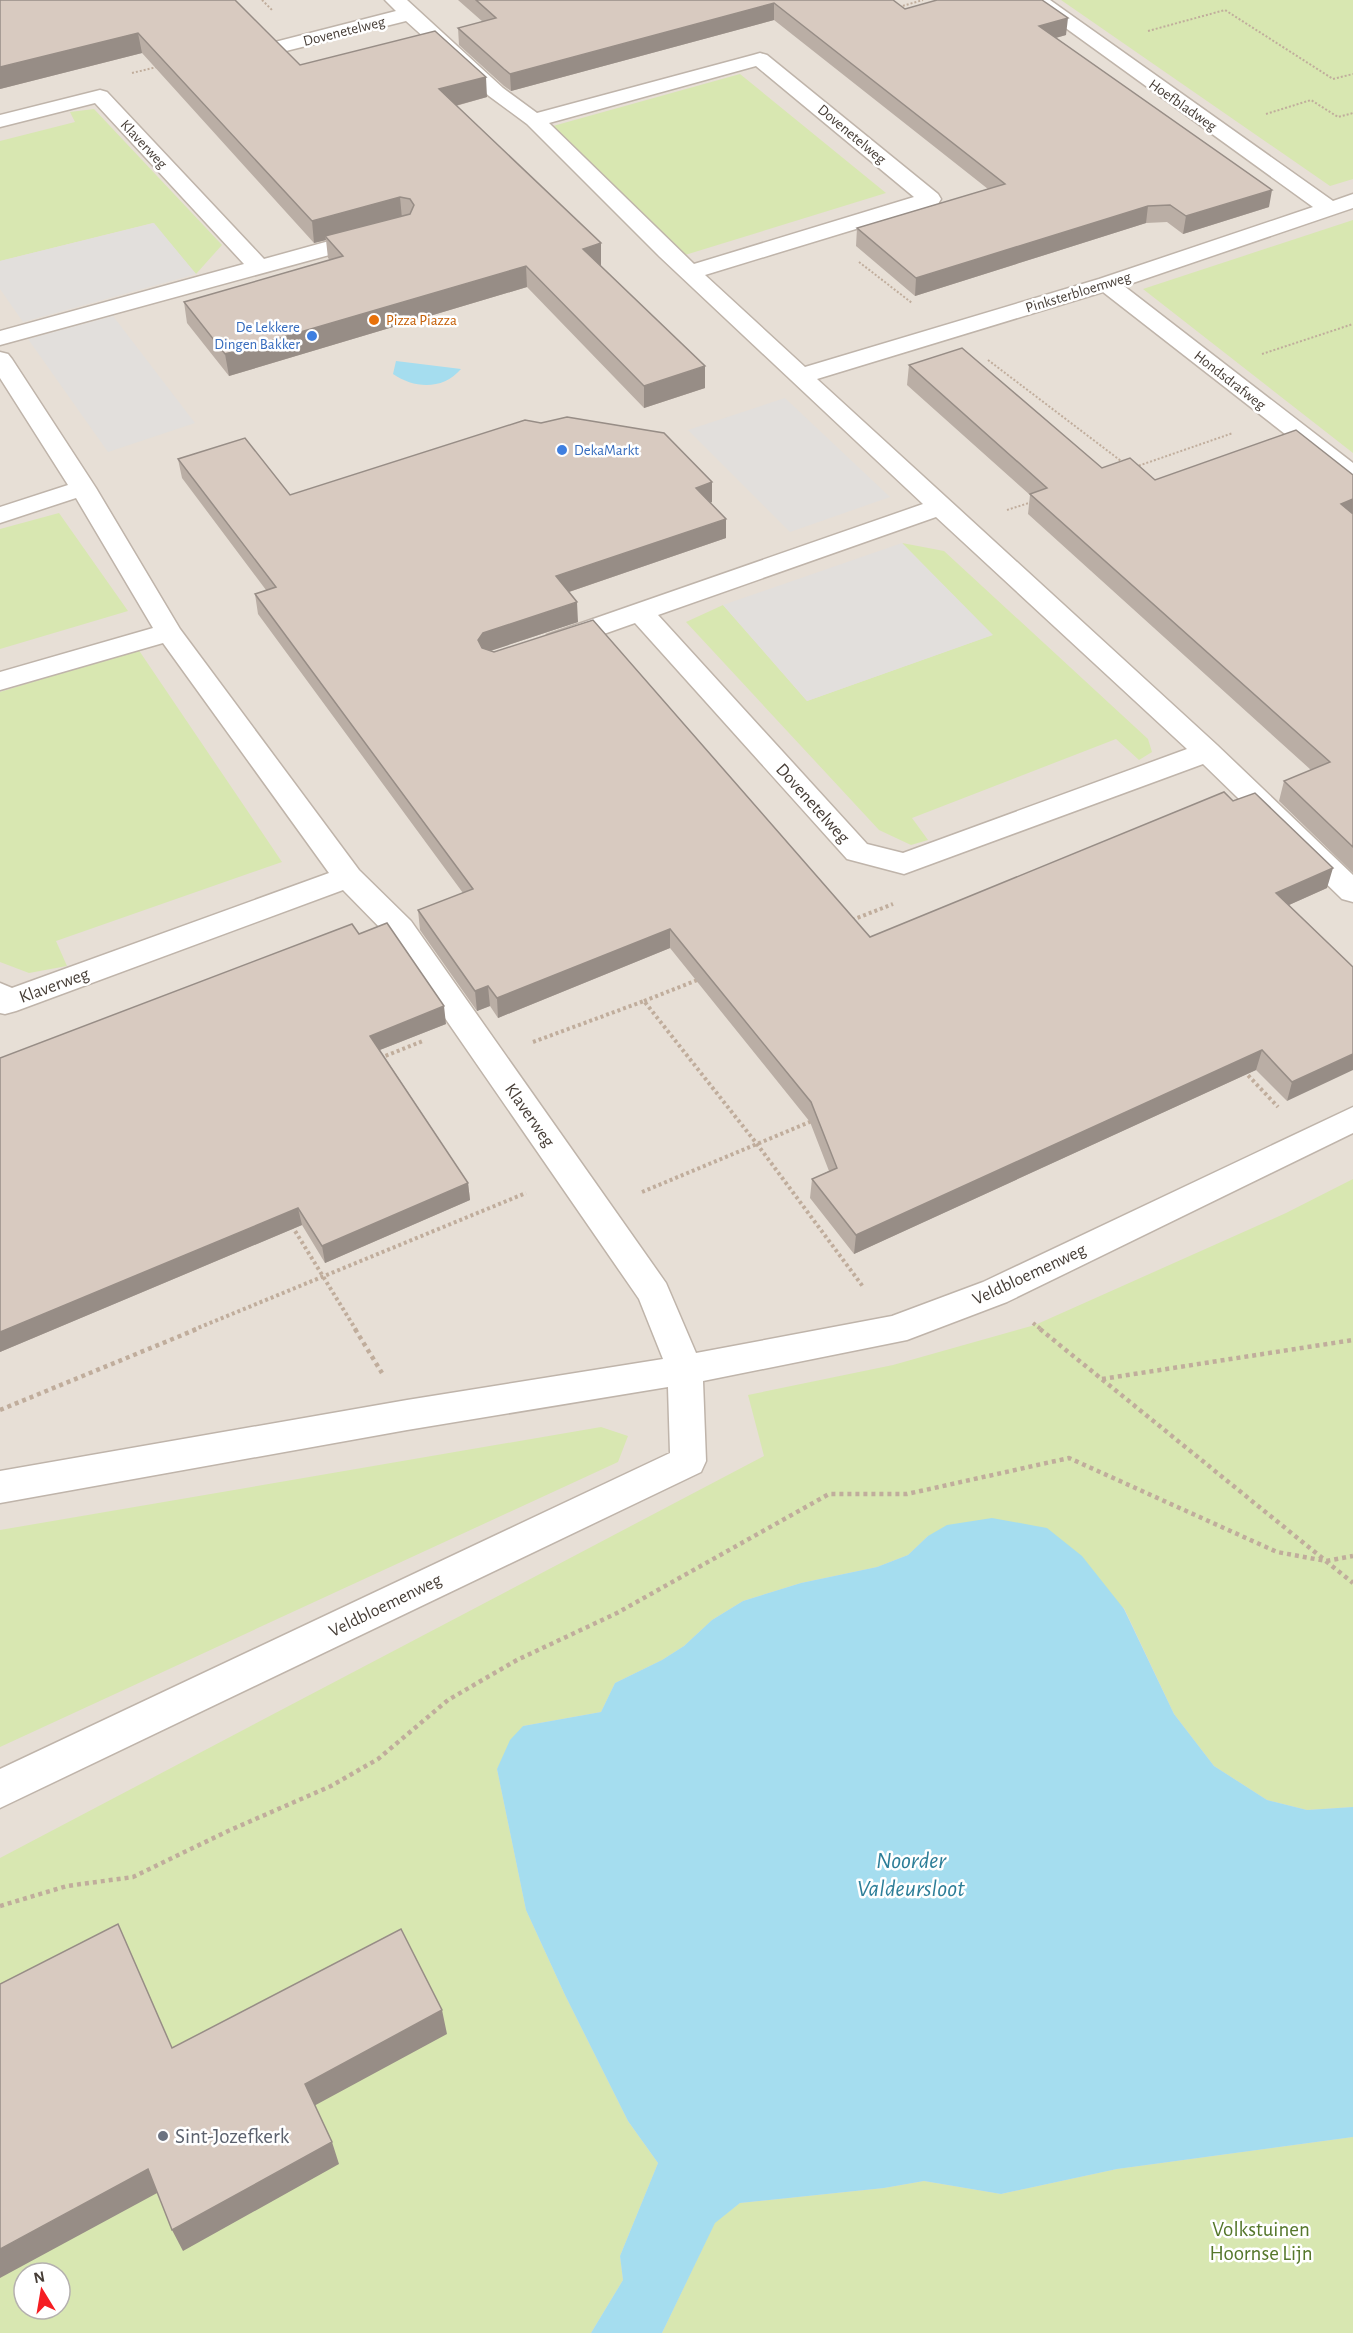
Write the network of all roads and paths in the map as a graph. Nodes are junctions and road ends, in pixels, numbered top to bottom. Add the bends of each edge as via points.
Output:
1 (919, 0) edge
2 (1037, 0) edge
3 (403, 7) edge
4 (899, 7) edge
5 (1098, 45) junction
6 (278, 47) edge
7 (153, 58) edge
8 (1353, 74) edge
9 (100, 96) junction
10 (1353, 113) edge
11 (534, 120) junction
12 (0, 121) edge
13 (1217, 129) junction
14 (1353, 201) edge
15 (1330, 209) junction
16 (392, 231) edge
17 (820, 233) junction
18 (260, 267) junction
19 (690, 272) junction
20 (1107, 284) junction
21 (1353, 324) edge
22 (949, 330) junction
23 (0, 338) edge
24 (0, 359) edge
25 (1215, 368) junction
26 (802, 376) junction
27 (1279, 418) junction
28 (1353, 475) edge
29 (83, 488) junction
30 (1036, 500) edge
31 (940, 507) junction
32 (0, 515) edge
33 (961, 526) junction
34 (640, 613) junction
35 (169, 632) junction
36 (529, 650) edge
37 (0, 681) edge
38 (1207, 752) junction
39 (904, 864) junction
40 (348, 877) junction
41 (1353, 892) edge
42 (843, 924) edge
43 (697, 969) edge
44 (0, 994) edge
45 (645, 1000) junction
46 (466, 1023) junction
47 (490, 1057) junction
48 (378, 1059) edge
49 (1243, 1070) edge
50 (822, 1116) edge
51 (1353, 1119) edge
52 (1309, 1140) junction
53 (757, 1144) junction
54 (572, 1174) junction
55 (597, 1210) junction
56 (287, 1218) edge
57 (324, 1277) junction
58 (995, 1292) junction
59 (895, 1330) junction
60 (1353, 1340) edge
61 (685, 1370) junction
62 (1101, 1380) junction
63 (0, 1410) edge
64 (407, 1415) junction
65 (0, 1487) edge
66 (1353, 1556) edge
67 (1326, 1561) junction
68 (1353, 1582) edge
69 (0, 1789) edge
70 (0, 1906) edge

1 - 4 path
2 - 5 street, Hoefbladweg
3 - 6 street, Dovenetelweg
3 - 11 street, Dovenetelweg via 496,92
5 - 8 path via 1225,10 1333,79
5 - 13 street, Hoefbladweg
7 - 9 path via 160,66 119,76
9 - 12 street
9 - 18 street, Klaverweg
10 - 13 path via 1338,117 1311,100
11 - 17 street, Dovenetelweg via 760,59 930,199
11 - 19 street, Dovenetelweg
13 - 15 street, Hoefbladweg
14 - 15 street, Pinksterbloemweg
15 - 20 street, Pinksterbloemweg
16 - 18 street
17 - 19 street, Dovenetelweg
17 - 22 path
18 - 23 street
19 - 26 street, Dovenetelweg
20 - 22 street, Pinksterbloemweg
20 - 25 street, Hondsdrafweg
21 - 25 path
22 - 26 street, Pinksterbloemweg
22 - 27 path via 1130,468
24 - 29 street, Klaverweg
25 - 27 street, Hondsdrafweg
26 - 31 street, Dovenetelweg
27 - 28 street, Hondsdrafweg
29 - 32 street
29 - 35 street, Klaverweg
30 - 33 path
31 - 33 street, Dovenetelweg
31 - 34 street
33 - 38 street, Dovenetelweg
34 - 36 street
34 - 39 street, Dovenetelweg via 857,852
35 - 37 street
35 - 40 street, Klaverweg
38 - 39 street
38 - 41 street, Dovenetelweg
39 - 42 path via 904,900
40 - 44 street, Klaverweg via 5,1003
40 - 46 street, Klaverweg via 400,928
43 - 45 path via 704,978
45 - 47 path
45 - 53 path
46 - 47 street, Klaverweg
46 - 48 path
47 - 54 street, Klaverweg
49 - 52 path
50 - 53 path
51 - 52 street, Veldbloemenweg
52 - 58 street, Veldbloemenweg
53 - 55 path
53 - 59 path
54 - 55 street, Klaverweg
54 - 57 path
55 - 61 street, Klaverweg via 654,1293
56 - 57 path
57 - 63 path
57 - 64 path
58 - 59 street, Veldbloemenweg
58 - 62 path
59 - 61 street, Veldbloemenweg
60 - 62 path
61 - 64 street, Veldbloemenweg
61 - 69 street, Veldbloemenweg via 688,1461
62 - 67 path
64 - 65 street, Veldbloemenweg
66 - 67 path
67 - 68 path
67 - 70 path via 1277,1552 1069,1458 907,1494 829,1494 617,1613 517,1660 448,1700 378,1759 331,1786 133,1877 67,1886

